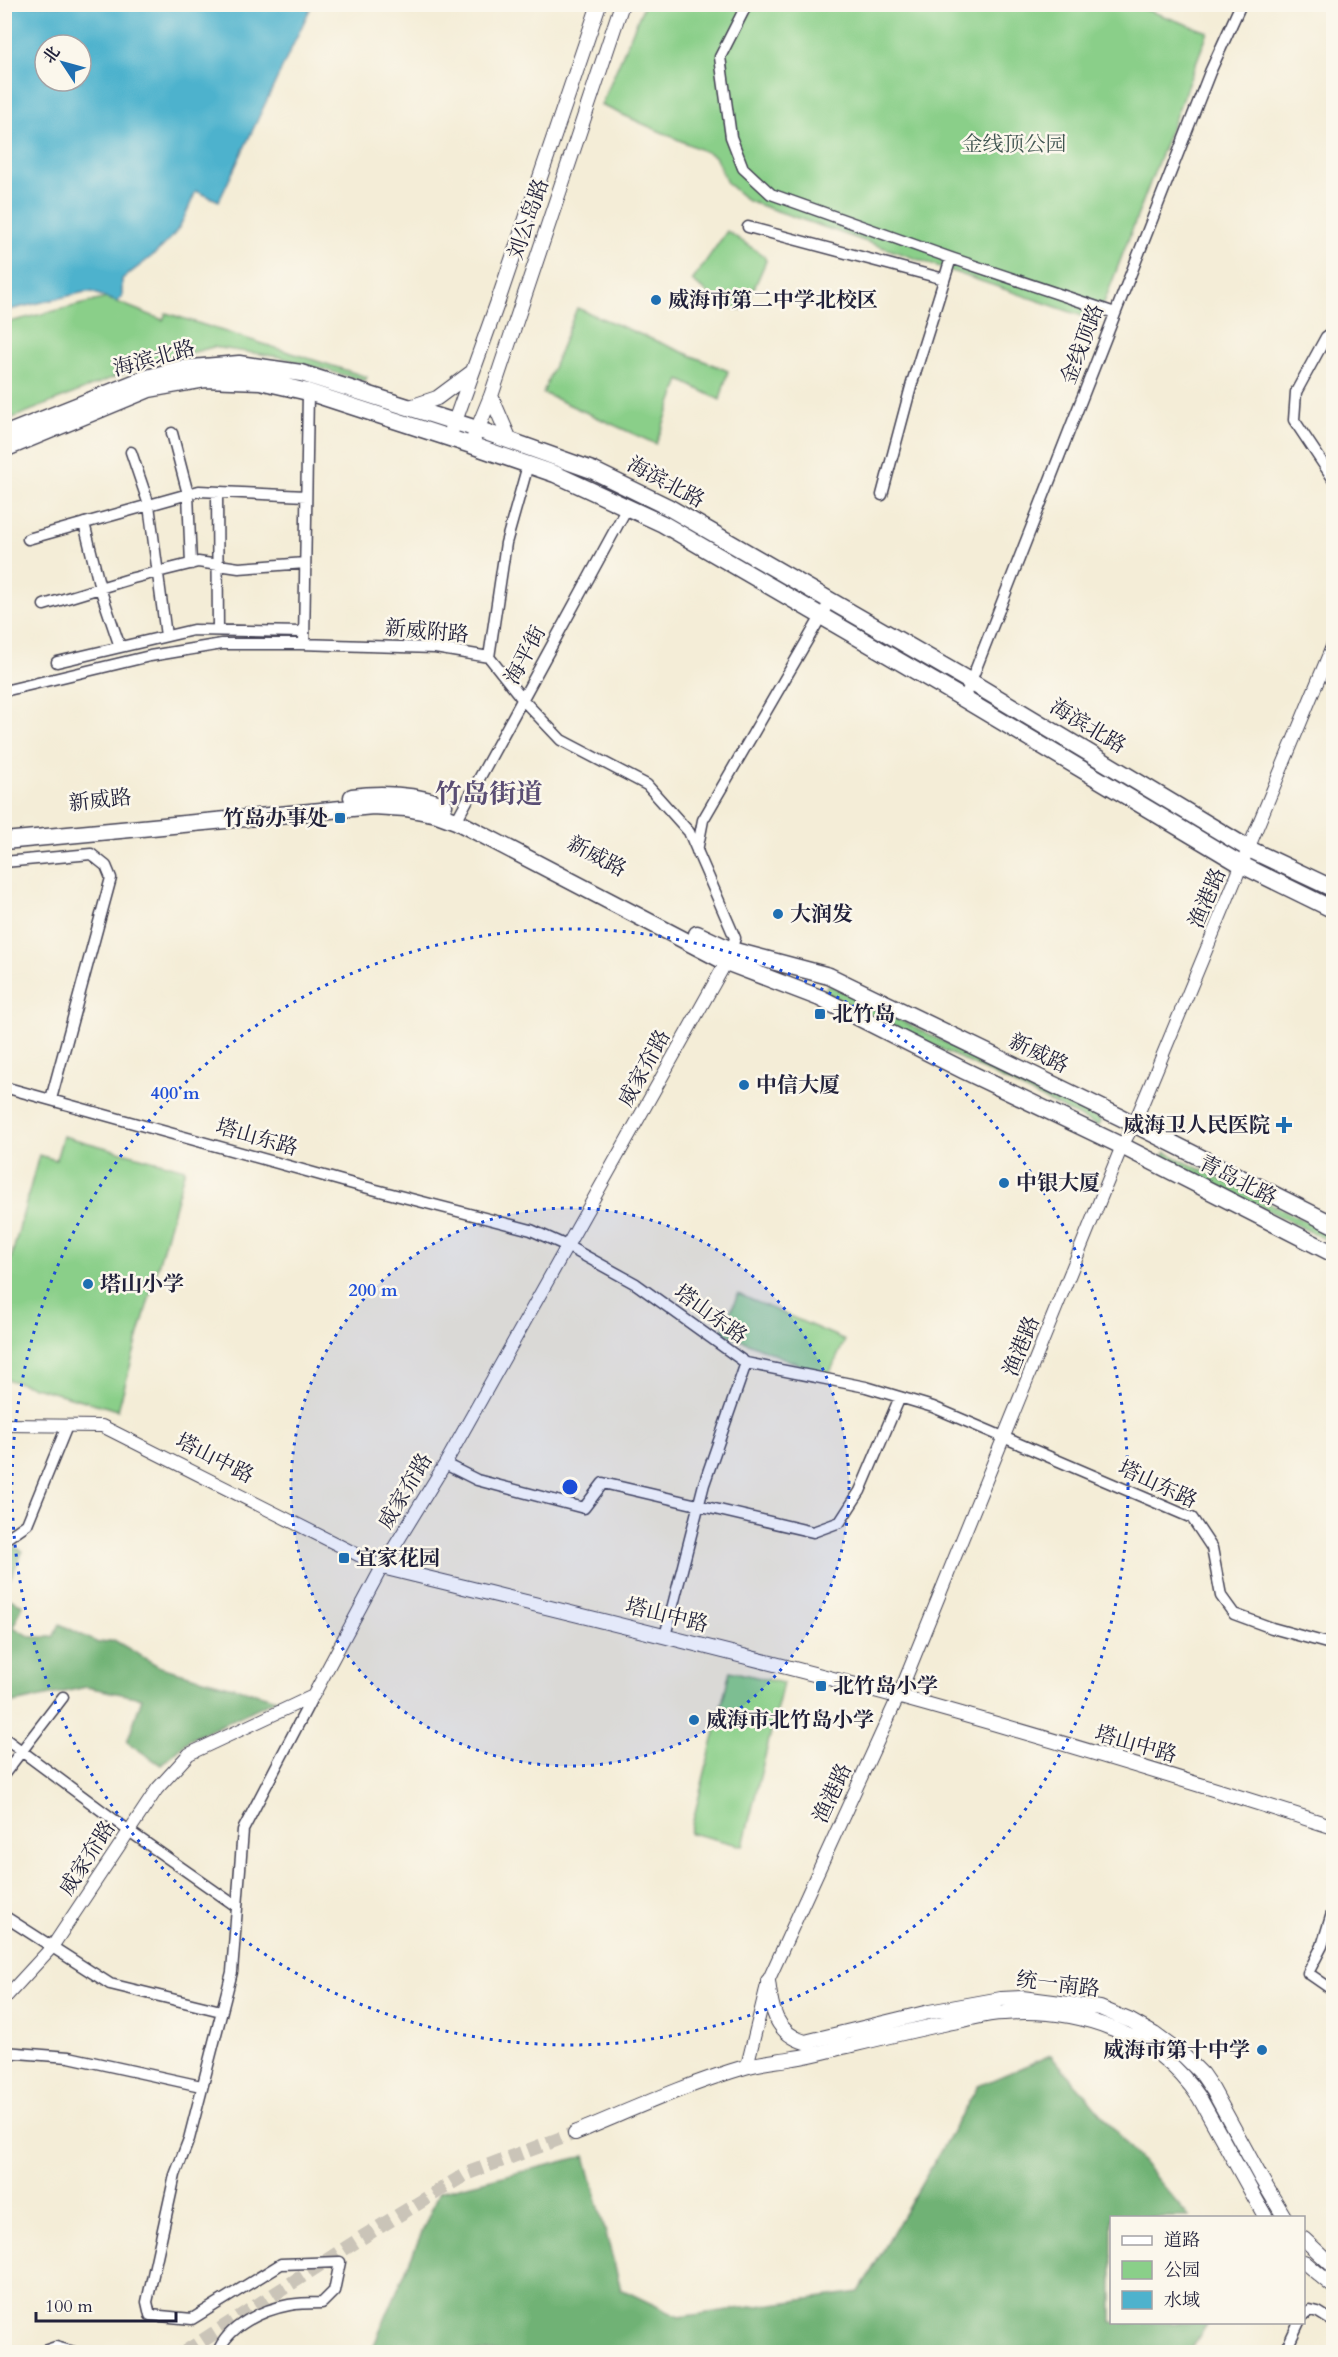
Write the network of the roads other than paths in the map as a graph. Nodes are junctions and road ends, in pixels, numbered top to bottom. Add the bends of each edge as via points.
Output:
1 (599, 4) edge
2 (622, 4) edge
3 (747, 4) edge
4 (1241, 4) edge
5 (748, 228) dead end
6 (951, 258) junction
7 (944, 279) junction
8 (1115, 312) junction
9 (1334, 331) edge
10 (473, 371) junction
11 (308, 392) junction
12 (491, 396) junction
13 (410, 407) junction
14 (477, 429) junction
15 (452, 430) junction
16 (172, 433) dead end
17 (4, 435) edge
18 (510, 440) junction
19 (471, 445) junction
20 (4, 449) edge
21 (131, 452) dead end
22 (528, 465) junction
23 (1334, 480) edge
24 (218, 492) junction
25 (188, 494) junction
26 (882, 495) dead end
27 (306, 496) junction
28 (149, 505) junction
29 (628, 506) junction
30 (84, 523) junction
31 (28, 539) dead end
32 (305, 563) junction
33 (191, 564) junction
34 (218, 565) junction
35 (156, 572) junction
36 (100, 588) junction
37 (830, 601) junction
38 (44, 605) dead end
39 (821, 617) junction
40 (218, 630) junction
41 (303, 632) junction
42 (166, 636) junction
43 (1334, 642) edge
44 (304, 644) junction
45 (120, 647) junction
46 (489, 657) junction
47 (57, 662) dead end
48 (971, 682) junction
49 (4, 691) edge
50 (964, 699) junction
51 (523, 700) junction
52 (458, 816) junction
53 (4, 832) edge
54 (4, 841) edge
55 (1249, 849) junction
56 (697, 852) junction
57 (4, 862) edge
58 (1242, 865) junction
59 (1334, 889) edge
60 (1334, 910) edge
61 (731, 950) junction
62 (4, 1087) edge
63 (51, 1099) junction
64 (1134, 1124) junction
65 (1122, 1146) junction
66 (1334, 1225) edge
67 (567, 1246) junction
68 (1334, 1254) edge
69 (746, 1363) junction
70 (900, 1397) junction
71 (4, 1425) edge
72 (67, 1426) junction
73 (1004, 1438) junction
74 (445, 1464) junction
75 (698, 1505) junction
76 (4, 1540) edge
77 (382, 1566) junction
78 (665, 1636) junction
79 (1334, 1645) edge
80 (313, 1696) junction
81 (63, 1697) dead end
82 (898, 1697) junction
83 (4, 1738) edge
84 (21, 1751) junction
85 (4, 1774) edge
86 (1334, 1827) edge
87 (129, 1831) junction
88 (236, 1906) junction
89 (1334, 1907) edge
90 (4, 1916) edge
91 (52, 1947) junction
92 (768, 1981) junction
93 (1334, 1991) edge
94 (4, 1999) edge
95 (221, 2011) junction
96 (4, 2052) edge
97 (747, 2066) junction
98 (201, 2086) junction
99 (575, 2133) tunnel mouth
100 (1265, 2216) edge
101 (1284, 2216) edge
102 (1305, 2240) edge
103 (1305, 2263) edge
104 (1334, 2266) edge
105 (1334, 2287) edge
106 (1305, 2313) edge
107 (1334, 2322) edge
108 (1298, 2324) edge
109 (41, 2352) edge
110 (74, 2352) edge
111 (218, 2352) edge
112 (1285, 2352) edge

1 - 10 main road, 刘公岛路
2 - 12 main road, 刘公岛路
3 - 6 street via 720,57 731,137 742,168 771,194
4 - 8 street, 金线顶路
5 - 7 street
6 - 7 street
6 - 8 street
7 - 26 street
8 - 48 street, 金线顶路
9 - 23 street via 1326,337 1296,392 1294,420
10 - 13 main road via 437,398
10 - 15 main road, 刘公岛路
11 - 15 main road, 海滨北路
11 - 20 main road, 海滨北路 via 260,381 205,379 149,389
11 - 27 street
12 - 14 main road, 刘公岛路
12 - 18 main road
13 - 15 main road, 海滨北路
13 - 17 main road, 海滨北路 via 301,373 230,364 180,369 144,379
14 - 15 main road, 海滨北路
14 - 18 main road, 海滨北路
14 - 19 main road, 刘公岛路
15 - 19 main road, 海滨北路
16 - 25 street
18 - 37 main road, 海滨北路 via 635,490
19 - 22 main road, 海滨北路
21 - 28 street
22 - 29 main road, 海滨北路
22 - 46 street via 506,543
24 - 25 street
24 - 27 street
24 - 34 street
25 - 28 street
25 - 33 street
27 - 32 street
28 - 30 street
28 - 35 street
29 - 39 main road, 海滨北路
29 - 51 street, 海平街
30 - 31 street
30 - 36 street
32 - 34 street via 239,568
32 - 41 street
33 - 34 street
33 - 35 street
34 - 40 street
35 - 36 street
35 - 42 street
36 - 38 street
36 - 45 street
37 - 39 street
37 - 48 main road, 海滨北路
39 - 50 main road, 海滨北路
39 - 56 street via 703,820
40 - 41 street
40 - 42 street
41 - 44 street
42 - 45 street
43 - 55 street, 渔港路
44 - 46 street, 新威附路 via 435,648
44 - 49 street, 新威附路 via 222,645 160,654
45 - 47 street
46 - 51 street, 新威附路
48 - 50 street, 金线顶路
48 - 55 main road, 海滨北路
50 - 58 main road, 海滨北路
51 - 52 street, 海平街
51 - 56 street, 新威附路 via 561,740 647,785 689,832
52 - 53 main road, 新威路 via 411,797 373,794
52 - 54 main road, 新威路 via 373,806
52 - 61 main road, 新威路
55 - 58 street, 渔港路
55 - 59 main road, 海滨北路
56 - 61 street, 新威附路
57 - 63 street via 91,854 106,866 111,878
58 - 60 main road, 海滨北路
58 - 64 street, 渔港路
61 - 64 main road, 新威路 via 829,976
61 - 65 main road, 新威路 via 963,1070
61 - 67 street, 威家夼路
62 - 63 street, 塔山东路
63 - 67 street, 塔山东路 via 531,1230
64 - 65 street, 渔港路
64 - 66 main road, 青岛北路
65 - 68 main road, 青岛北路
65 - 73 street, 渔港路
67 - 69 street, 塔山东路 via 636,1284
67 - 74 street, 威家夼路
69 - 70 street, 塔山东路
69 - 75 street
70 - 73 street, 塔山东路
70 - 75 street via 860,1491 840,1522 813,1532
71 - 72 street, 塔山中路
72 - 76 street via 27,1524
72 - 77 street, 塔山中路 via 102,1426
73 - 79 street, 塔山东路 via 1192,1518 1212,1548 1221,1596 1234,1614
73 - 82 street, 渔港路
74 - 75 street via 477,1480 584,1508 603,1483
74 - 77 street, 威家夼路
75 - 78 street
77 - 78 main road, 塔山中路
77 - 80 street, 威家夼路
78 - 82 main road, 塔山中路
80 - 87 street, 威家夼路 via 189,1754 157,1790
80 - 88 street via 243,1830
81 - 84 street
82 - 86 main road, 塔山中路
82 - 92 street, 渔港路
83 - 84 street
84 - 85 street
84 - 87 street
87 - 88 street
87 - 91 street, 威家夼路
88 - 95 street via 232,1972
89 - 93 street via 1322,1946 1308,1973
90 - 91 street
91 - 94 street, 威家夼路
91 - 95 street via 110,1984
92 - 97 street, 渔港路
92 - 101 main road, 统一南路 via 774,2017 794,2039 805,2042 1001,1999 1100,2008 1131,2021 1184,2056 1202,2074
95 - 98 street
96 - 98 street via 69,2057
97 - 99 main road, 统一南路
97 - 100 main road, 统一南路 via 1001,2013 1066,2015 1096,2022 1148,2046 1190,2082
98 - 111 street via 189,2139 175,2175 147,2302 150,2315 192,2319 281,2264 340,2262 334,2291 321,2303 288,2305 261,2313 231,2332
102 - 104 main road
103 - 105 main road
106 - 107 street via 1318,2312
108 - 112 street
109 - 110 street via 56,2347

